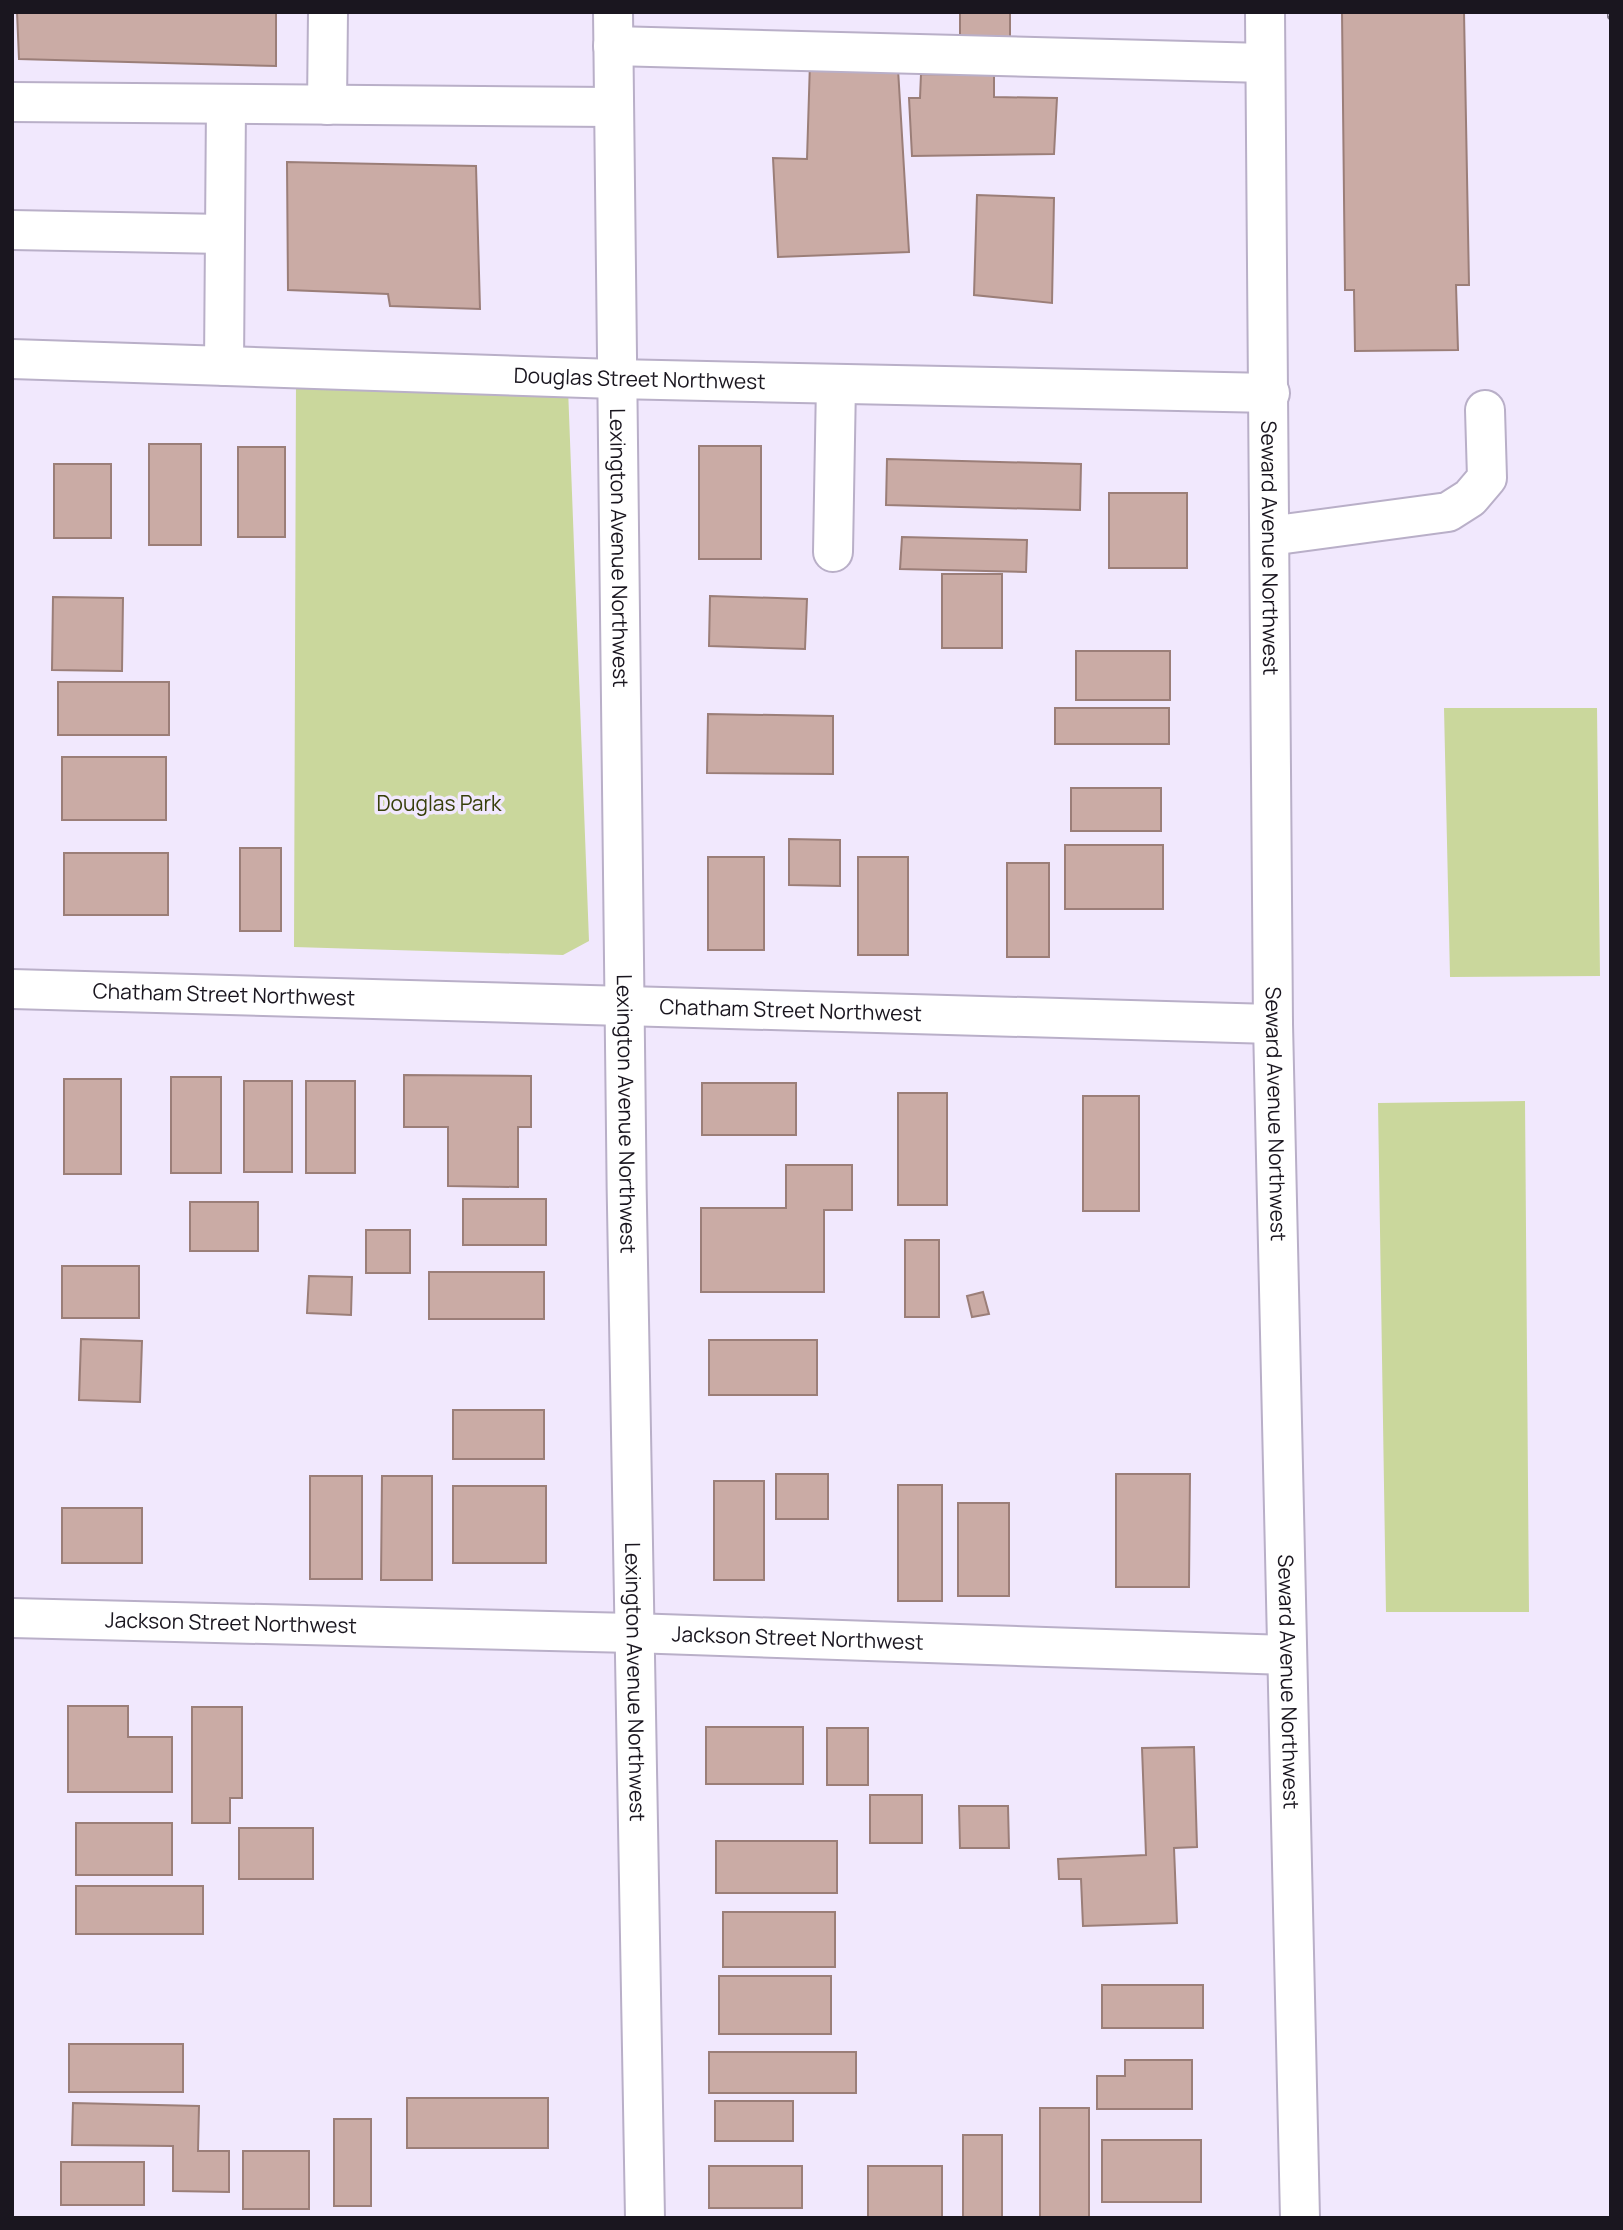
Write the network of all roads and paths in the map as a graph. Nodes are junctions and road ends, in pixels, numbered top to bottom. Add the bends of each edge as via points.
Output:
1 (328, 12) edge
2 (1265, 12) edge
3 (613, 29) edge
4 (1265, 63) junction
5 (12, 102) edge
6 (226, 104) junction
7 (327, 105) junction
8 (613, 107) junction
9 (12, 230) edge
10 (225, 234) junction
11 (12, 359) edge
12 (224, 366) junction
13 (615, 379) junction
14 (836, 384) junction
15 (1269, 393) junction
16 (1485, 410) dead end
17 (1270, 536) junction
18 (833, 552) dead end
19 (12, 989) edge
20 (624, 1004) junction
21 (1273, 1024) junction
22 (12, 1618) edge
23 (632, 1633) junction
24 (1287, 1655) junction
25 (645, 2218) edge
26 (1300, 2218) edge

1 - 7 street
2 - 4 street, Seward Avenue Northwest
3 - 4 street
3 - 8 street, Lexington Avenue Northwest
4 - 15 street, Seward Avenue Northwest
5 - 6 street
6 - 7 street
6 - 10 street
7 - 8 street
8 - 13 street, Lexington Avenue Northwest
9 - 10 street
10 - 12 street
11 - 12 street, Douglas Street Northwest
12 - 13 street, Douglas Street Northwest
13 - 14 street, Douglas Street Northwest
13 - 20 street, Lexington Avenue Northwest
14 - 15 street, Douglas Street Northwest
14 - 18 street
15 - 17 street, Seward Avenue Northwest
16 - 17 street via 1487,478 1471,498 1447,512
17 - 21 street, Seward Avenue Northwest
19 - 20 street, Chatham Street Northwest
20 - 21 street, Chatham Street Northwest
20 - 23 street, Lexington Avenue Northwest
21 - 24 street, Seward Avenue Northwest
22 - 23 street, Jackson Street Northwest
23 - 24 street, Jackson Street Northwest
23 - 25 street, Lexington Avenue Northwest
24 - 26 street, Seward Avenue Northwest

